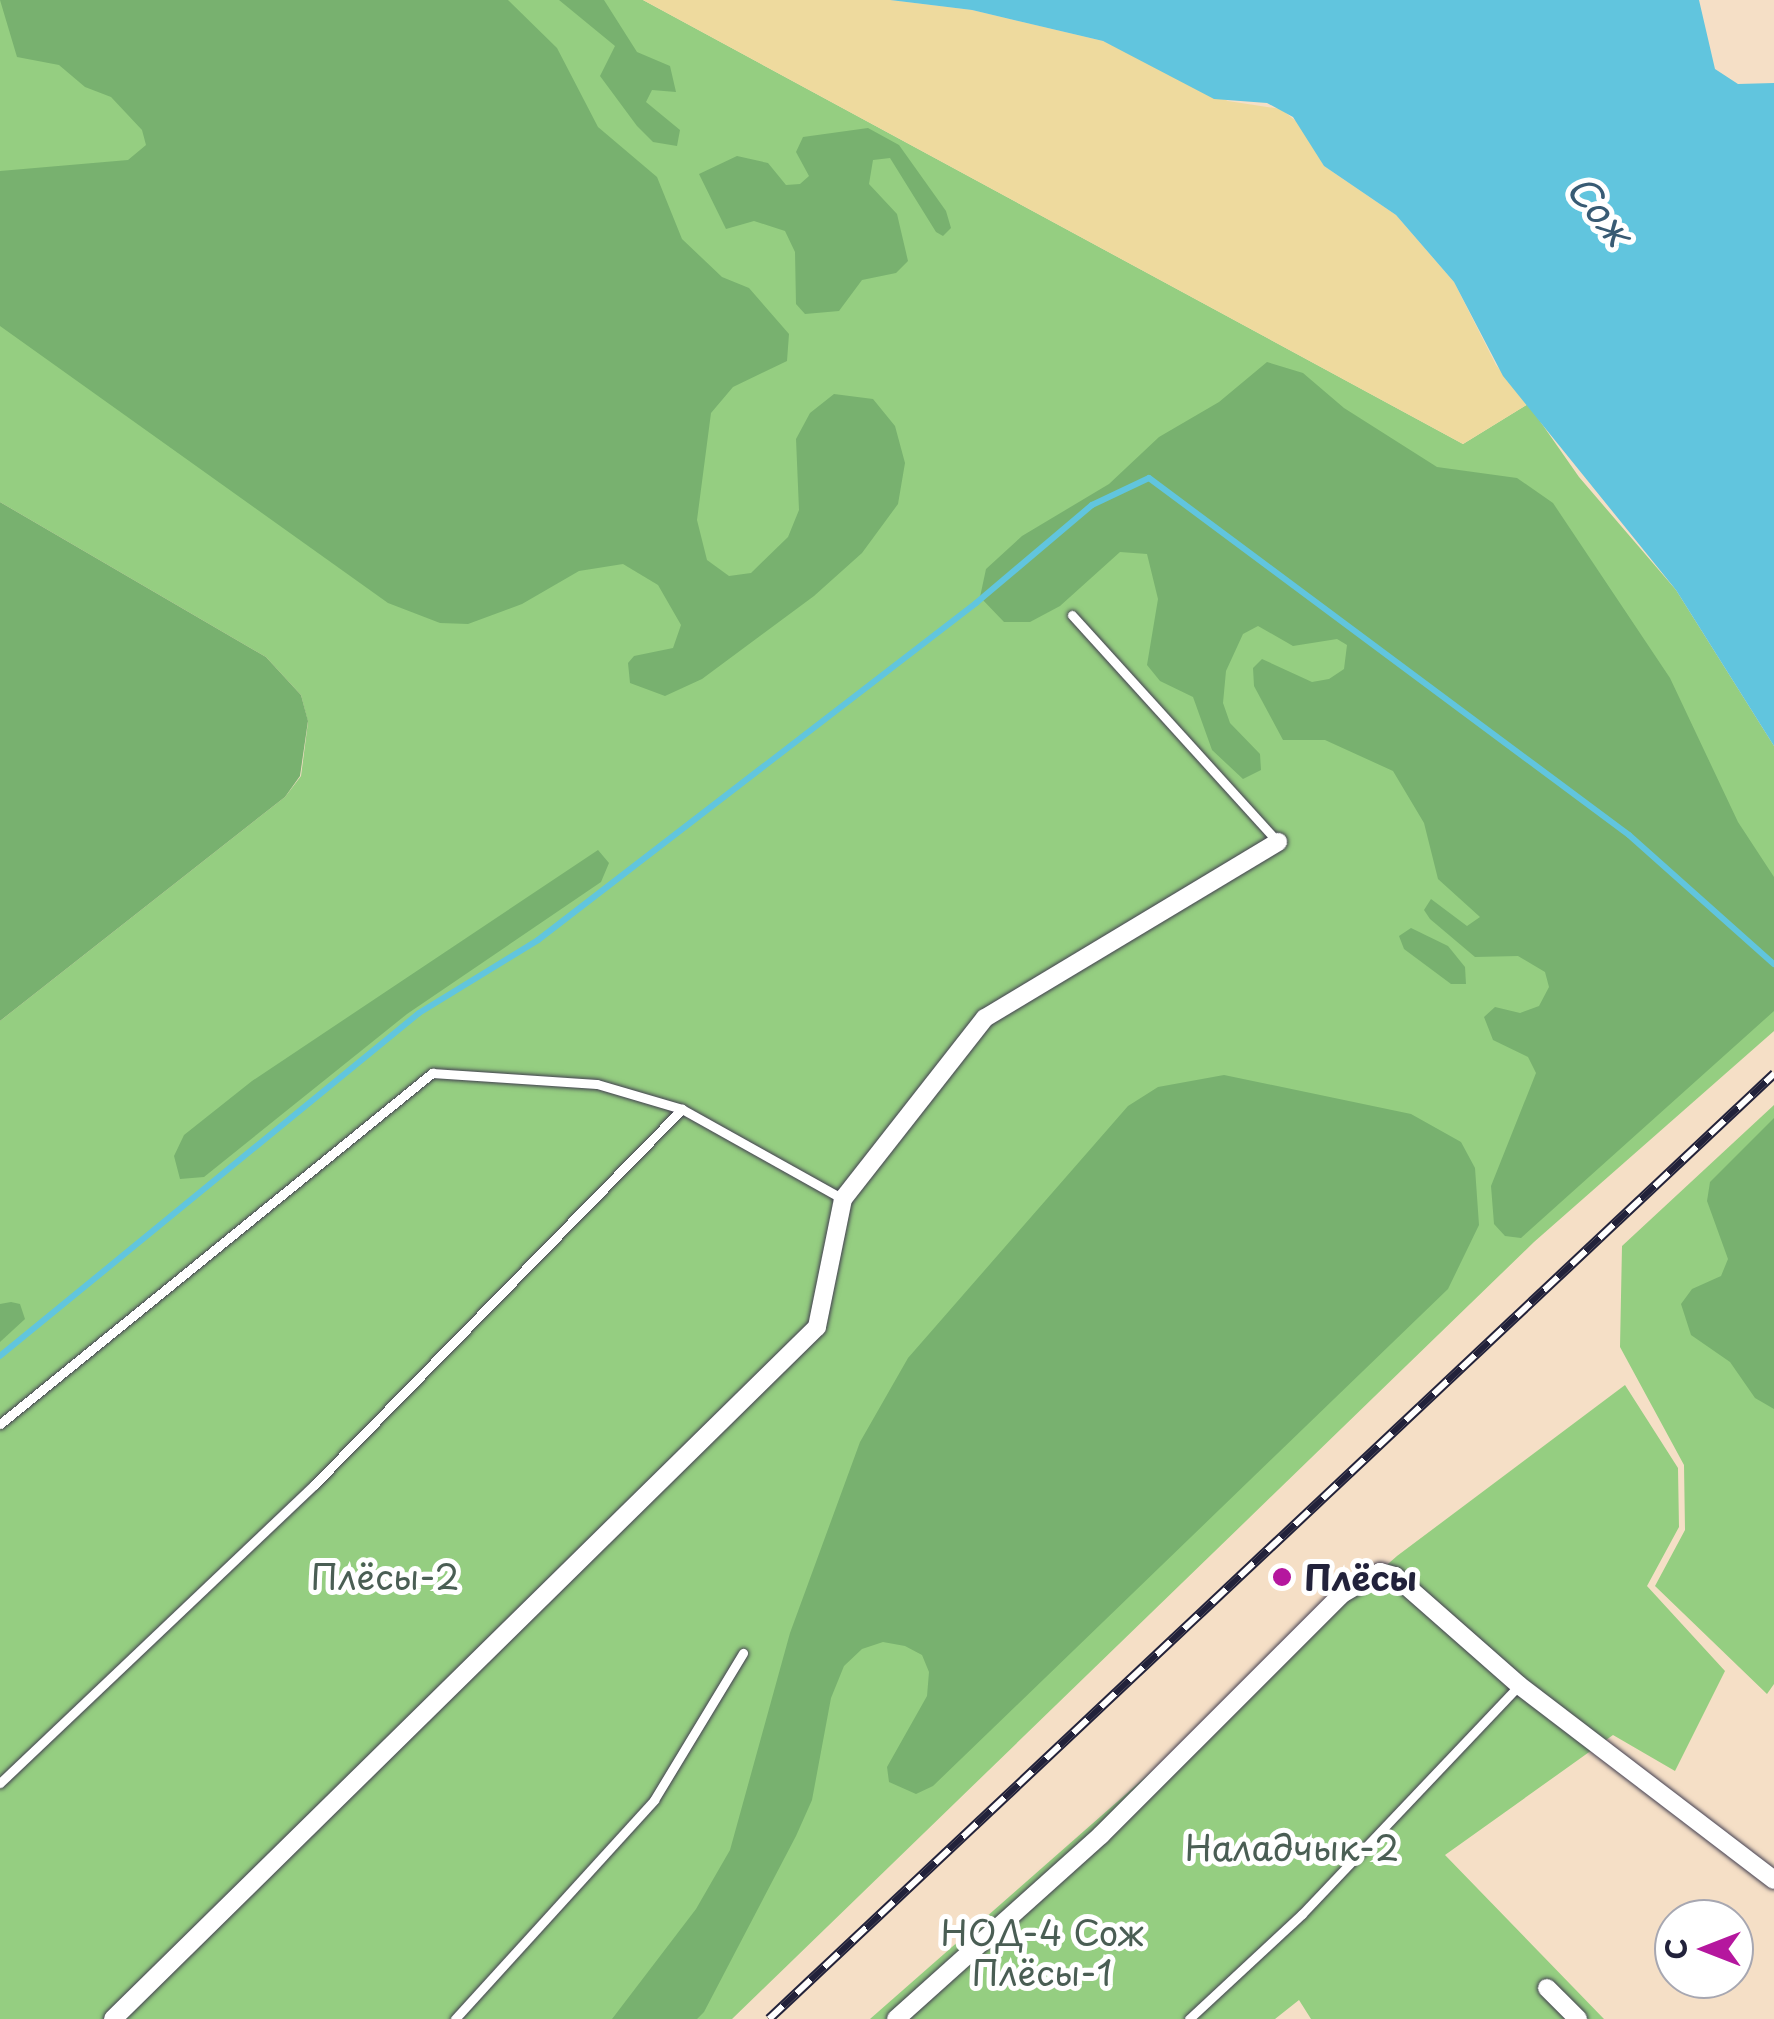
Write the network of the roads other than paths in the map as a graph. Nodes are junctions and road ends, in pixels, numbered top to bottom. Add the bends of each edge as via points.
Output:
1 (1072, 615) dead end
2 (1278, 842) joint
3 (682, 1109) junction
4 (843, 1199) junction
5 (0, 1424) edge
6 (743, 1653) dead end
7 (1519, 1685) junction
8 (0, 1783) edge
9 (1774, 1880) edge
10 (1547, 1988) dead end
11 (113, 2019) edge
12 (454, 2019) edge
13 (896, 2019) edge
14 (1190, 2019) edge
15 (1578, 2019) edge

1 - 2 lane
2 - 4 street via 985,1018
3 - 4 lane
3 - 5 lane via 597,1084 432,1073
3 - 8 lane via 314,1485
4 - 11 street via 817,1327
6 - 12 lane via 654,1800
7 - 9 street
7 - 13 street via 1395,1576 1364,1576 1101,1835
7 - 14 lane via 1302,1914
10 - 15 street

